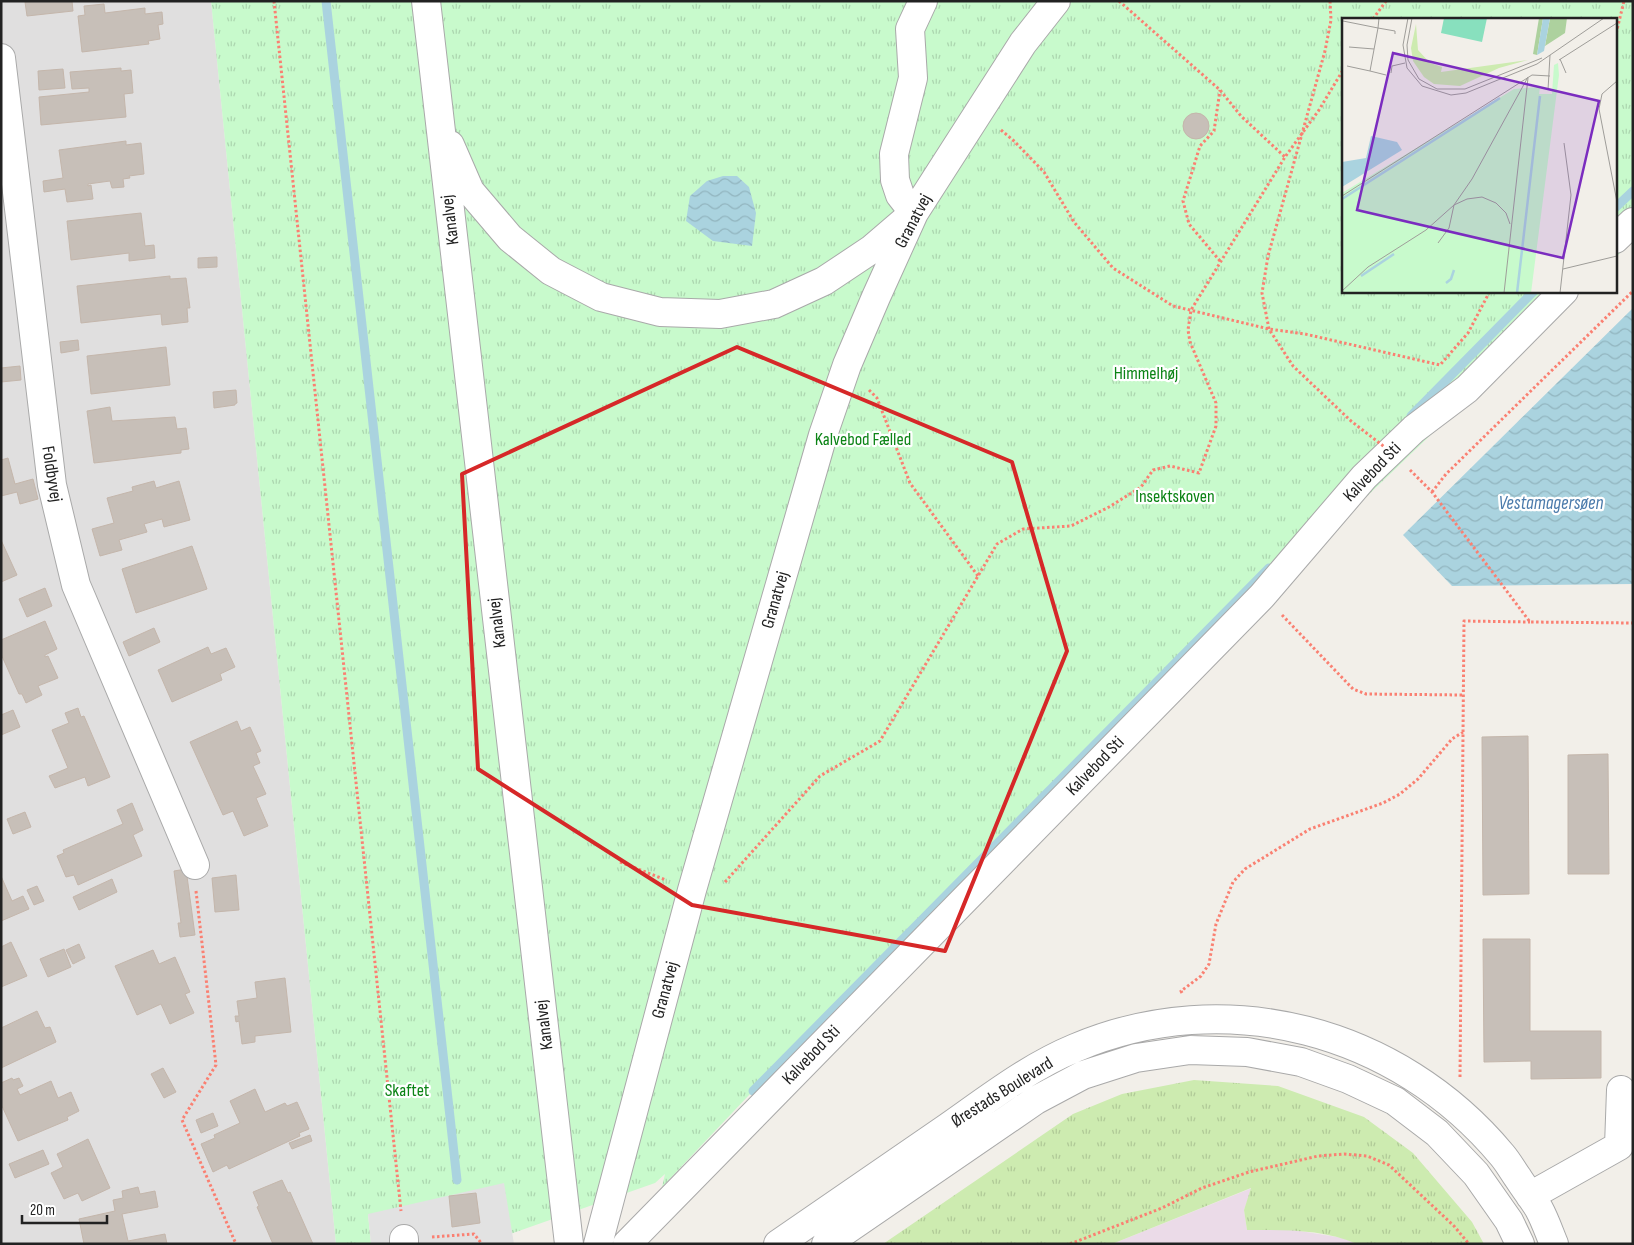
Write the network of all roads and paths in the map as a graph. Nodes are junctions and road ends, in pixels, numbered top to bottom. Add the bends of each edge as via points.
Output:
1 (274, 1) edge
2 (426, 1) edge
3 (923, 1) edge
4 (1056, 1) edge
5 (1119, 1) edge
6 (1330, 1) edge
7 (1386, 1) edge
8 (1624, 1) edge
9 (1374, 18) edge
10 (1616, 34) edge
11 (1, 58) edge
12 (1342, 72) edge
13 (1220, 90) junction
14 (977, 115) junction
15 (438, 116) junction
16 (1302, 133) junction
17 (1284, 157) junction
18 (914, 213) junction
19 (1633, 222) edge
20 (1616, 238) edge
21 (1220, 261) junction
22 (1633, 290) edge
23 (1489, 292) edge
24 (1563, 292) edge
25 (1191, 310) junction
26 (1269, 329) junction
27 (847, 366) junction
28 (1391, 452) junction
29 (1416, 476) dead end
30 (1432, 492) junction
31 (978, 576) junction
32 (1262, 596) junction
33 (1529, 620) junction
34 (1633, 623) edge
35 (1464, 694) junction
36 (1463, 732) junction
37 (620, 862) dead end
38 (195, 866) joint
39 (692, 890) junction
40 (1188, 1020) junction
41 (1621, 1090) dead end
42 (1460, 1110) junction
43 (1530, 1196) junction
44 (404, 1241) edge
45 (236, 1244) edge
46 (482, 1244) edge
47 (569, 1244) edge
48 (598, 1244) edge
49 (627, 1244) edge
50 (778, 1244) edge
51 (826, 1244) edge
52 (1070, 1244) edge
53 (1469, 1244) edge
54 (1520, 1244) edge
55 (1554, 1244) edge

1 - 44 path
2 - 15 street, Kanalvej
3 - 18 street via 910,29 913,78 894,154 895,180 900,195
4 - 14 street, Granatvej via 1023,43
5 - 13 path
6 - 16 path, bridge via 1331,20 1325,52
7 - 9 path
8 - 10 path
11 - 38 street, Foldbyvej via 52,485 76,585
12 - 16 path
13 - 17 path via 1241,116
13 - 21 path via 1214,131 1200,146 1183,201 1189,224
14 - 18 street, Granatvej
14 - 25 path via 1014,141 1044,172 1074,222 1113,268 1173,306
15 - 18 street via 470,191 510,238 551,271 600,297 660,312 720,314 774,304 824,282
15 - 47 street, Kanalvej
16 - 17 path
16 - 26 path, bridge via 1268,256 1262,293
17 - 21 path
18 - 27 street, Granatvej
19 - 20 street
21 - 25 path
22 - 30 path via 1446,474
23 - 26 path via 1468,333 1440,365 1305,334
24 - 28 street, Kalvebod Sti via 1467,389 1414,429
25 - 26 path
25 - 31 path via 1190,342 1216,403 1216,426 1199,473 1170,466 1153,470 1141,487 1071,526 1023,529 997,544
26 - 28 path, bridge via 1293,366
27 - 31 path via 877,398 910,484
27 - 39 street, Granatvej via 823,435
28 - 32 street, Kalvebod Sti via 1364,477
29 - 30 path
30 - 33 path
31 - 39 path via 880,741 820,776 719,888
32 - 35 path via 1353,689 1366,694
32 - 49 street, Kalvebod Sti
33 - 34 path
33 - 35 path via 1464,620
35 - 36 path
36 - 40 path via 1452,739 1418,779 1400,794 1310,828 1245,869 1233,882 1216,924 1209,964 1201,976 1181,991
36 - 42 path
37 - 39 path
38 - 45 path via 196,901 216,1065 182,1120
39 - 48 street, Granatvej
40 - 42 street, Ørestads Boulevard via 1247,1020 1305,1029 1361,1048 1412,1075
40 - 50 street, Ørestads Boulevard via 1130,1029 1074,1048 1022,1075
41 - 43 street via 1619,1146
42 - 43 street, Ørestads Boulevard via 1503,1156
43 - 55 street, Ørestads Boulevard
44 - 46 path via 474,1234
51 - 54 street, Ørestads Boulevard via 1036,1100 1083,1075 1127,1060 1190,1050 1246,1052 1301,1062 1348,1078 1395,1101 1437,1133 1476,1174 1509,1221
52 - 53 path via 1162,1208 1202,1188 1249,1172 1318,1156 1344,1154 1367,1156 1389,1165

